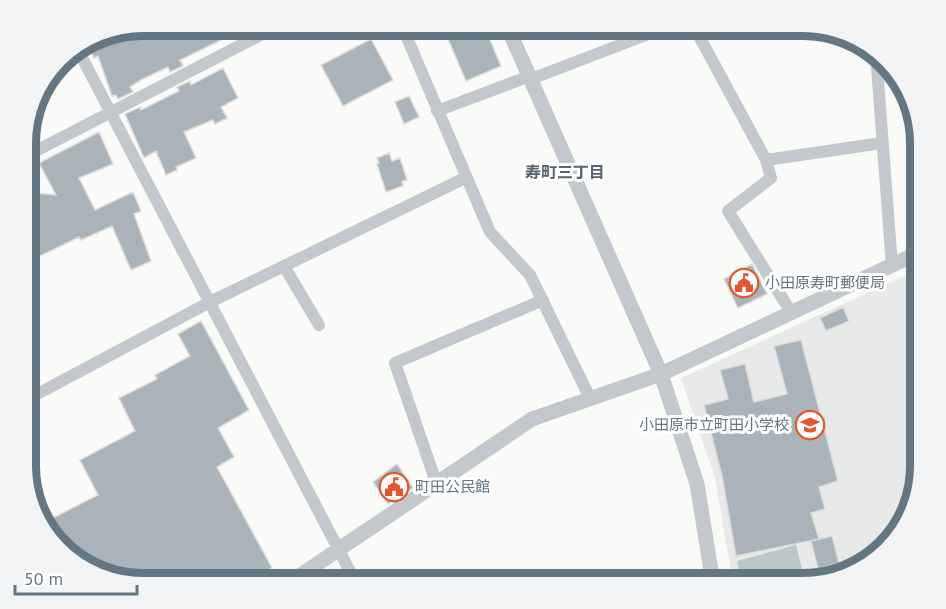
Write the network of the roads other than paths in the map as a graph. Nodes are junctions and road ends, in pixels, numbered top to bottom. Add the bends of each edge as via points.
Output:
1 (258, 36) edge
2 (406, 36) edge
3 (512, 36) edge
4 (638, 36) edge
5 (699, 36) edge
6 (80, 56) edge
7 (877, 65) edge
8 (530, 77) junction
9 (109, 111) junction
10 (438, 111) junction
11 (882, 143) junction
12 (36, 151) edge
13 (766, 160) junction
14 (465, 178) junction
15 (910, 257) edge
16 (284, 266) junction
17 (891, 266) junction
18 (543, 300) junction
19 (210, 302) junction
20 (791, 312) junction
21 (319, 325) dead end
22 (661, 375) junction
23 (36, 395) edge
24 (590, 398) junction
25 (437, 485) junction
26 (340, 550) junction
27 (306, 573) edge
28 (352, 573) edge
29 (711, 573) edge

1 - 9 street
2 - 10 street
3 - 8 street
4 - 8 street
5 - 13 street
6 - 9 street
7 - 11 street
8 - 10 street
8 - 22 street
9 - 12 street
9 - 19 street
10 - 14 street
11 - 13 street
11 - 17 street
13 - 20 street via 771,178 729,211
14 - 16 street
14 - 18 street via 490,232 530,275
15 - 17 street
16 - 19 street
16 - 21 street
17 - 20 street
18 - 24 street
18 - 25 street via 394,363
19 - 23 street
19 - 26 street
20 - 22 street
22 - 24 street
22 - 29 street via 697,484
24 - 25 street via 532,419
25 - 26 street
26 - 27 street
26 - 28 street

